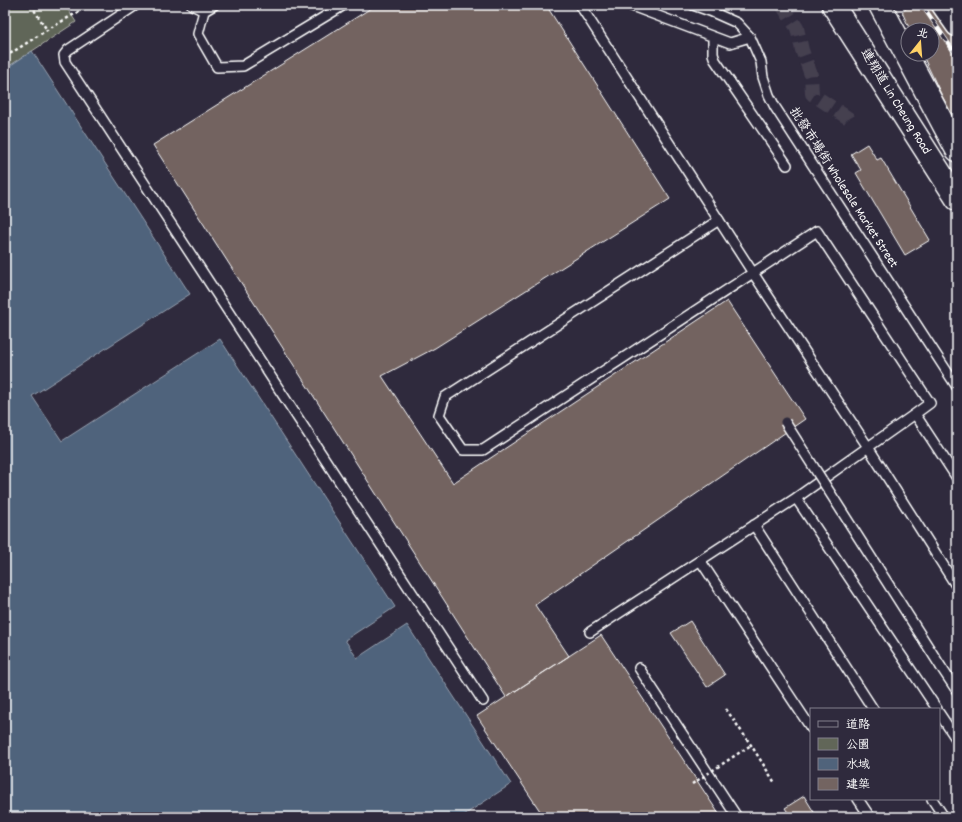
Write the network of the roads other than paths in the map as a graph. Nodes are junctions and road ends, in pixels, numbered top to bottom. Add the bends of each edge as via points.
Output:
1 (136, 5) edge
2 (192, 5) edge
3 (214, 5) edge
4 (344, 5) edge
5 (580, 5) edge
6 (630, 5) edge
7 (693, 5) edge
8 (833, 5) edge
9 (880, 5) edge
10 (943, 5) edge
11 (204, 11) junction
12 (957, 25) edge
13 (713, 37) junction
14 (750, 37) junction
15 (957, 150) edge
16 (787, 165) dead end
17 (957, 200) edge
18 (719, 220) junction
19 (753, 273) junction
20 (957, 387) edge
21 (915, 414) junction
22 (785, 422) dead end
23 (868, 447) junction
24 (957, 478) edge
25 (796, 498) junction
26 (754, 525) junction
27 (700, 560) junction
28 (957, 587) edge
29 (590, 632) dead end
30 (639, 668) dead end
31 (957, 691) edge
32 (483, 701) dead end
33 (873, 708) edge
34 (936, 708) edge
35 (940, 714) edge
36 (810, 726) edge
37 (957, 740) edge
38 (859, 800) edge
39 (933, 800) edge
40 (737, 817) edge
41 (870, 817) edge
42 (944, 817) edge

1 - 32 lane via 68,50 64,55 65,62
2 - 11 lane
3 - 11 lane
4 - 11 lane via 243,66 237,67 217,67 198,34
5 - 18 lane
6 - 13 lane
7 - 14 lane, 批發市場街 Wholesale Market Street via 737,23
8 - 17 main road, 連翔道 Lin Cheung Road
9 - 15 main road
10 - 12 main road
13 - 14 lane via 730,43
13 - 16 lane via 715,60
14 - 20 lane, 批發市場街 Wholesale Market Street via 775,107
18 - 19 lane
18 - 19 lane via 445,397 439,415 463,450 483,450
19 - 21 lane via 817,231 930,403
19 - 23 lane
21 - 23 lane
21 - 24 lane
22 - 31 lane, bridge
23 - 25 lane
23 - 28 lane
25 - 26 lane
25 - 34 lane
26 - 27 lane
26 - 33 lane
27 - 29 lane
27 - 36 lane
30 - 40 lane
35 - 37 lane
38 - 41 lane
39 - 42 lane

